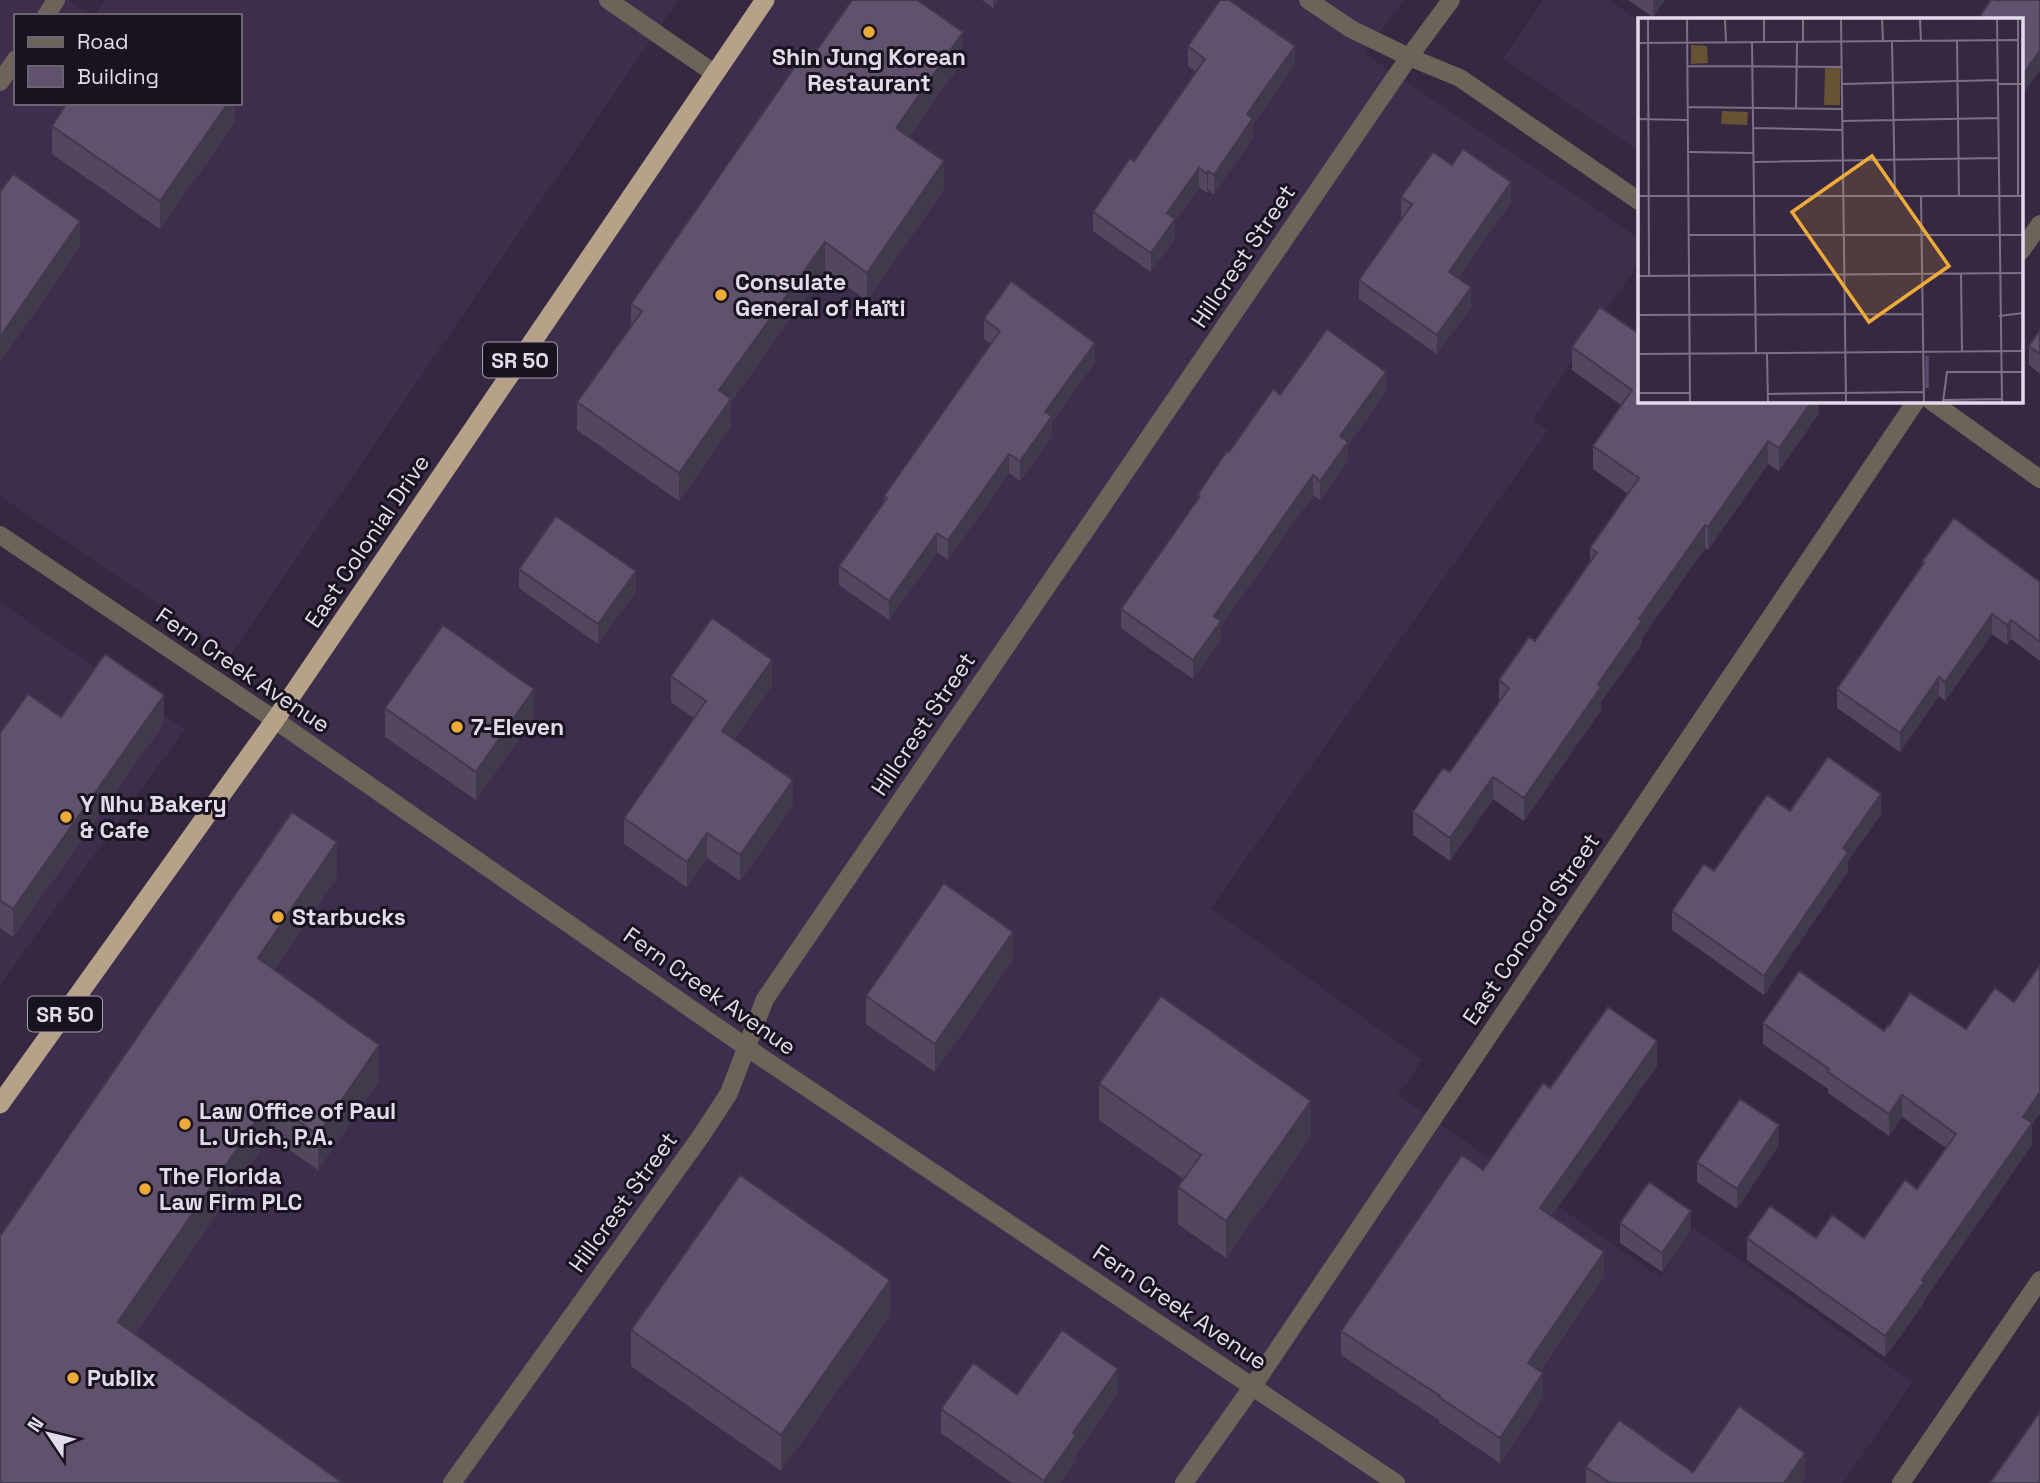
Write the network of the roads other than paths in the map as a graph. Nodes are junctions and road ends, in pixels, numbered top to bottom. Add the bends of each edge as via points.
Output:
1 (608, 0) edge
2 (765, 0) edge
3 (1308, 0) edge
4 (1451, 0) edge
5 (1409, 57) junction
6 (14, 62) edge
7 (714, 73) junction
8 (0, 82) edge
9 (1638, 200) edge
10 (2040, 224) edge
11 (2022, 250) edge
12 (1915, 402) edge
13 (1932, 402) edge
14 (2040, 479) edge
15 (0, 535) edge
16 (275, 720) junction
17 (747, 1047) junction
18 (0, 1104) edge
19 (2040, 1280) edge
20 (1253, 1386) junction
21 (452, 1483) edge
22 (1184, 1483) edge
23 (1396, 1483) edge
24 (1901, 1483) edge

1 - 7 street
2 - 7 highway, East Colonial Drive / SR 50
3 - 5 street via 1351,29
4 - 5 street, Hillcrest Street
5 - 9 street via 1460,78
5 - 17 street, Hillcrest Street via 765,999
6 - 8 street
7 - 16 highway, East Colonial Drive / SR 50
10 - 11 street
12 - 20 street, East Concord Street
13 - 14 street
15 - 16 street, Fern Creek Avenue
16 - 17 street, Fern Creek Avenue
16 - 18 highway, East Colonial Drive / SR 50
17 - 20 street, Fern Creek Avenue
17 - 21 street, Hillcrest Street via 729,1093 701,1136
19 - 24 street
20 - 22 street, East Concord Street
20 - 23 street, Fern Creek Avenue

